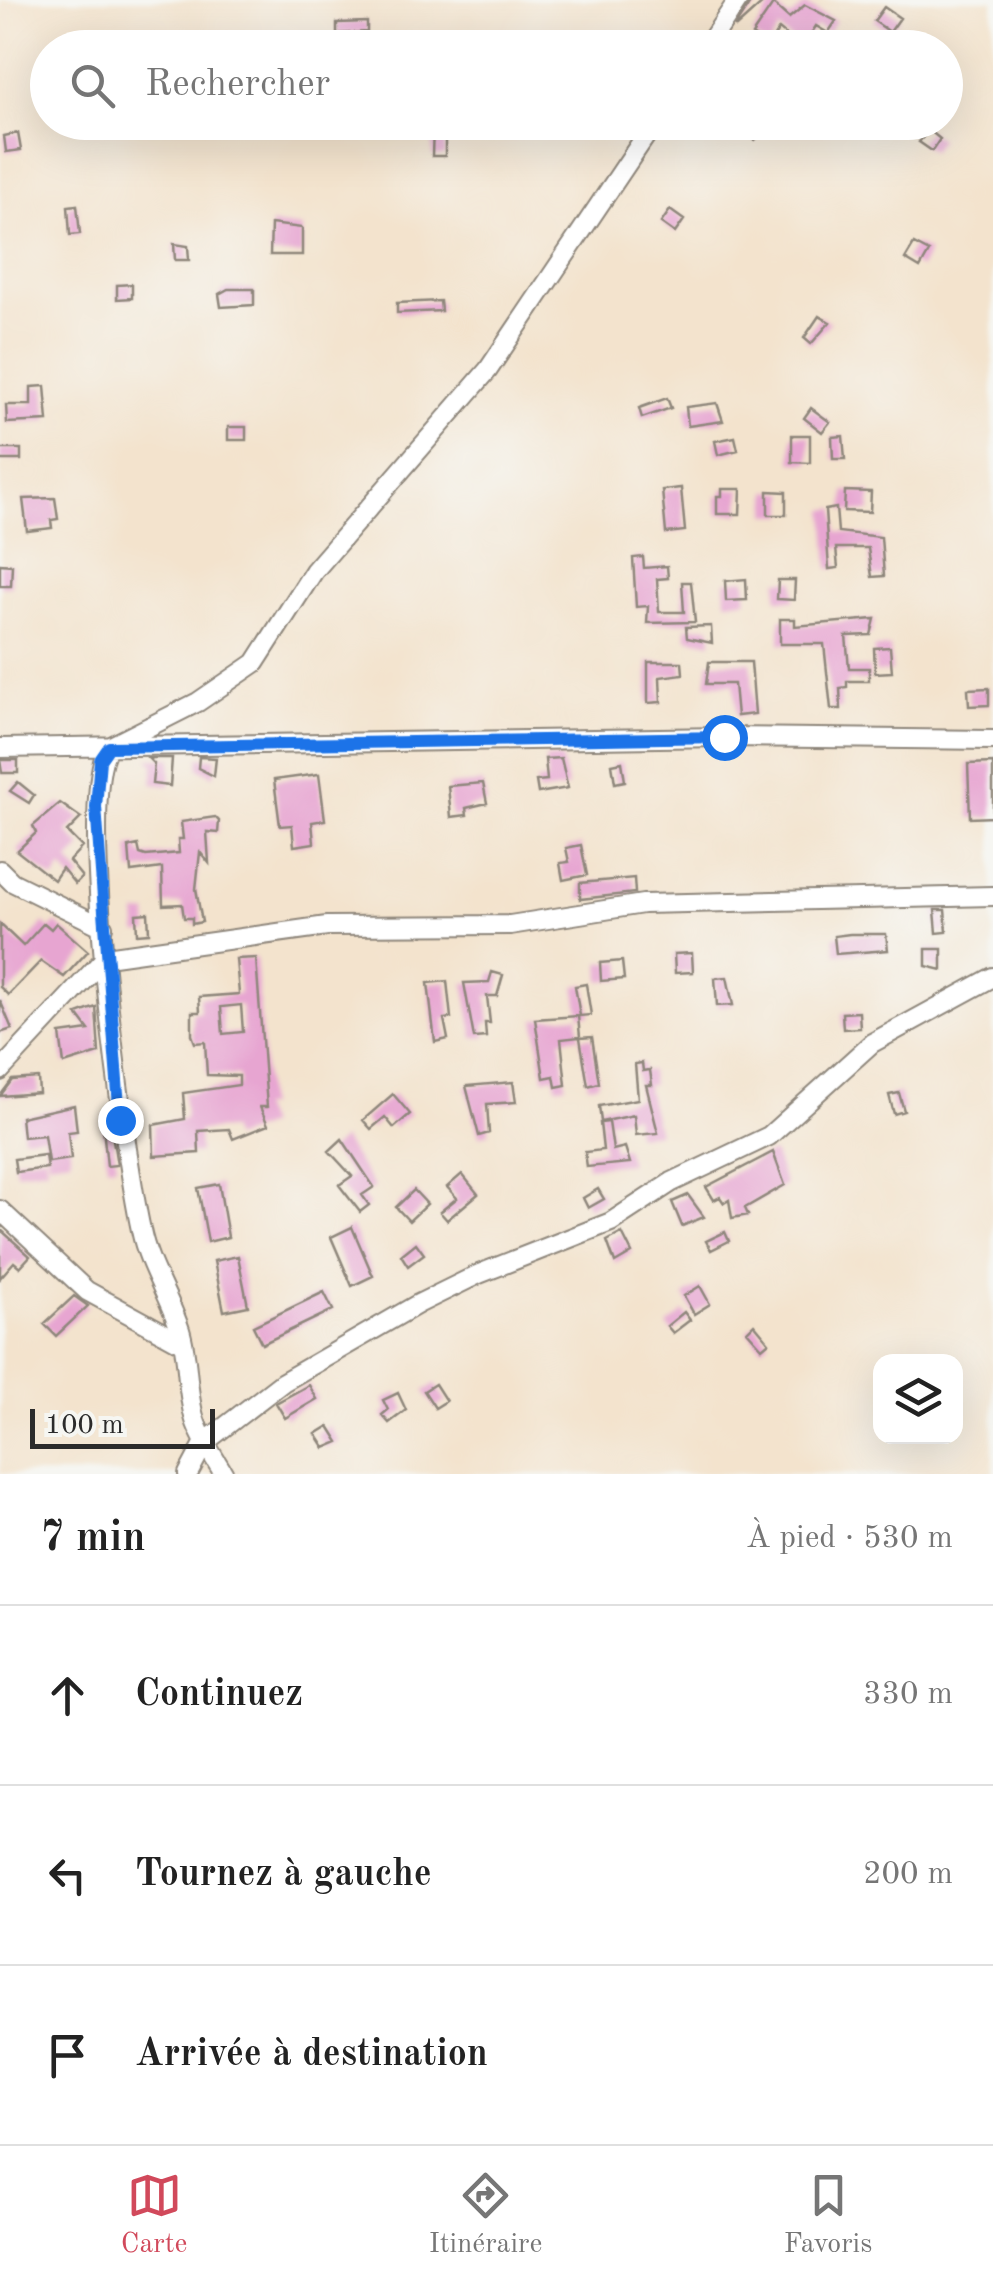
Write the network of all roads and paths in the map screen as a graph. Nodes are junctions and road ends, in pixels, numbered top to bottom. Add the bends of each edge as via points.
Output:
1 (738, 0) edge
2 (718, 30) edge
3 (643, 140) edge
4 (993, 740) edge
5 (109, 747) junction
6 (0, 748) edge
7 (4, 882) edge
8 (993, 896) edge
9 (103, 927) junction
10 (106, 957) junction
11 (993, 977) edge
12 (0, 1071) edge
13 (0, 1210) edge
14 (182, 1343) junction
15 (205, 1442) junction
16 (188, 1474) edge
17 (224, 1474) edge

1 - 2 street
3 - 5 street via 488,370 314,572 255,663 198,702
4 - 5 street via 724,737
5 - 6 street
5 - 9 street via 100,760 96,807
7 - 9 street
8 - 10 street via 643,904 510,925 327,926
9 - 10 street
10 - 12 street
10 - 14 street via 120,1120 142,1236
11 - 15 street via 872,1043 769,1136 672,1182 611,1222 418,1304 283,1382
13 - 14 street via 87,1290
14 - 15 street
15 - 16 street
15 - 17 street

